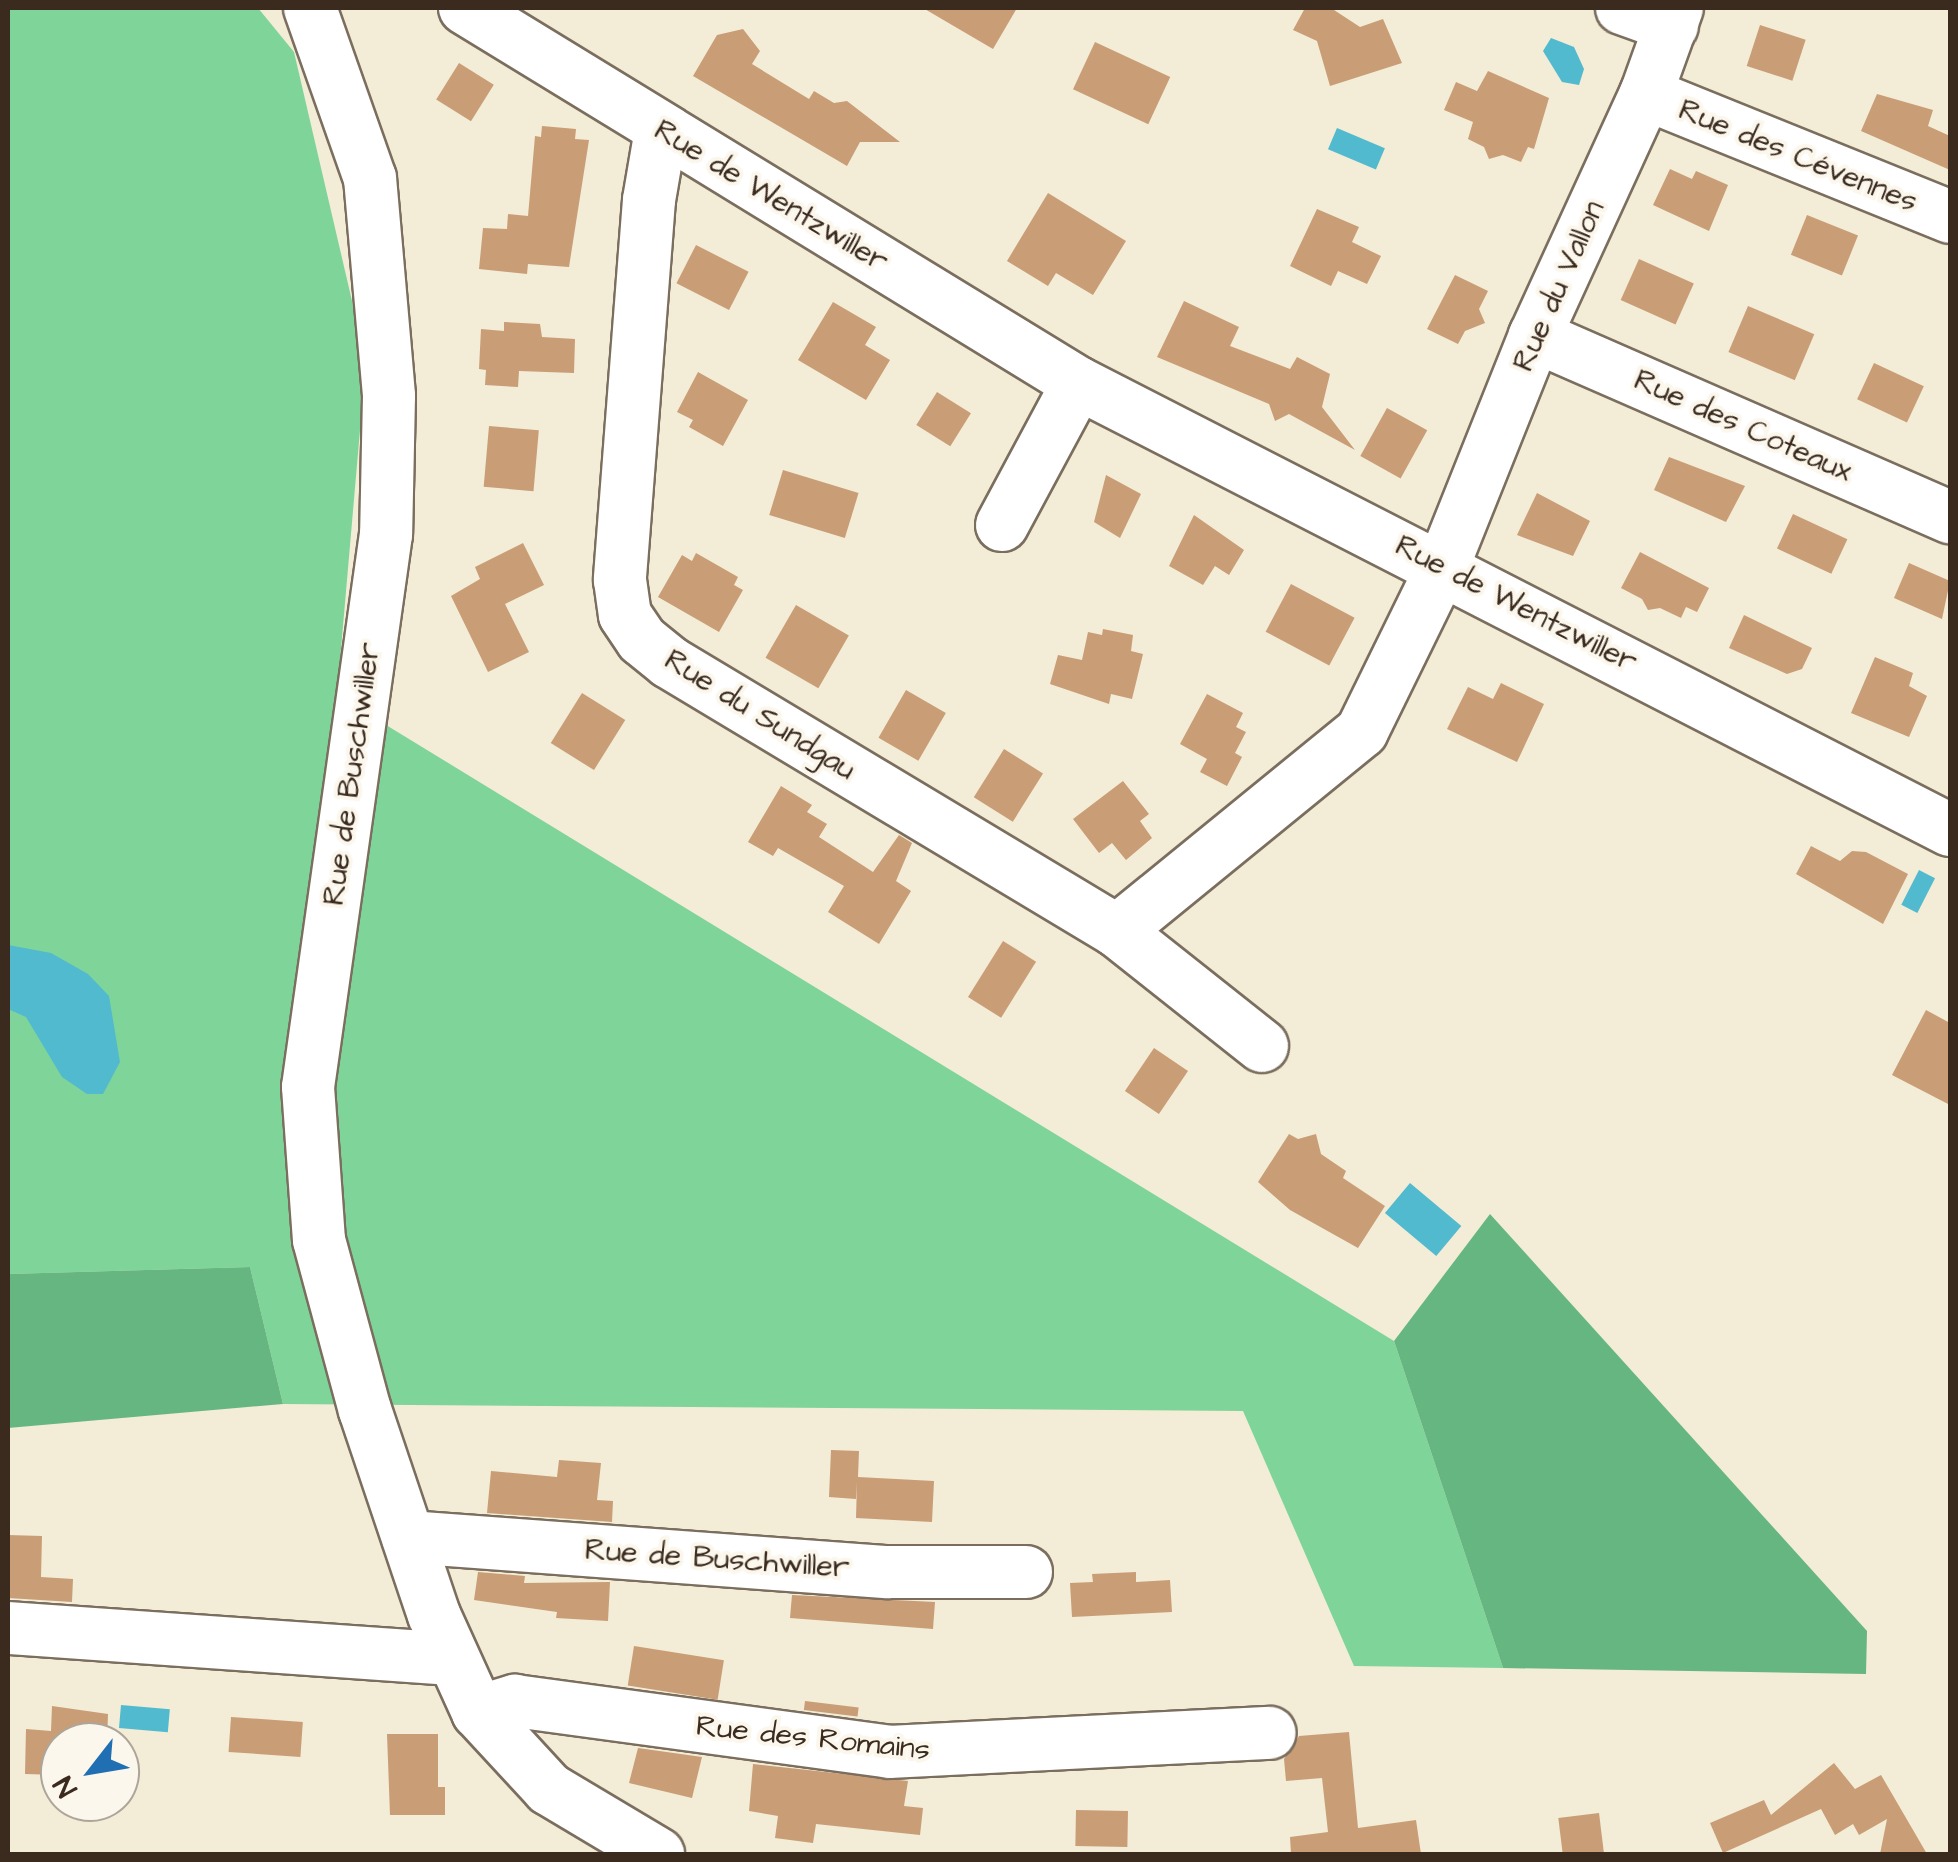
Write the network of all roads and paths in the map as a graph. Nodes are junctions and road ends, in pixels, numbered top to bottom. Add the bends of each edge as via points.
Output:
1 (310, 8) edge
2 (465, 8) edge
3 (1622, 8) edge
4 (1675, 17) edge
5 (1646, 94) junction
6 (661, 130) junction
7 (1950, 217) edge
8 (1535, 336) junction
9 (1078, 383) junction
10 (1950, 517) edge
11 (1002, 525) dead end
12 (1444, 566) junction
13 (1947, 817) edge
14 (1117, 931) junction
15 (1262, 1046) dead end
16 (408, 1537) junction
17 (1026, 1572) dead end
18 (8, 1628) edge
19 (443, 1637) junction
20 (478, 1712) junction
21 (1270, 1733) dead end
22 (658, 1854) edge

1 - 16 street, Rue de Buschwiller via 370,178 390,396 386,534 308,1087 308,1158 318,1240
2 - 6 street, Rue de Wentzwiller
3 - 4 street
4 - 5 street, Rue du Vallon
5 - 7 street, Rue des Cévennes
5 - 8 street, Rue du Vallon
6 - 9 street, Rue de Wentzwiller
6 - 14 street, Rue du Sundgau via 620,580 625,614 642,640 669,662
8 - 10 street, Rue des Coteaux
8 - 12 street, Rue du Vallon
9 - 11 street
9 - 12 street, Rue de Wentzwiller
12 - 13 street, Rue de Wentzwiller
12 - 14 street via 1362,732
14 - 15 street, Rue du Sundgau
16 - 17 street, Rue de Buschwiller via 888,1572
16 - 19 street, Rue de Buschwiller
18 - 19 street
19 - 20 street, Rue de Buschwiller
20 - 21 street, Rue des Romains via 515,1701 906,1752
20 - 22 street, Rue de Buschwiller via 549,1789

